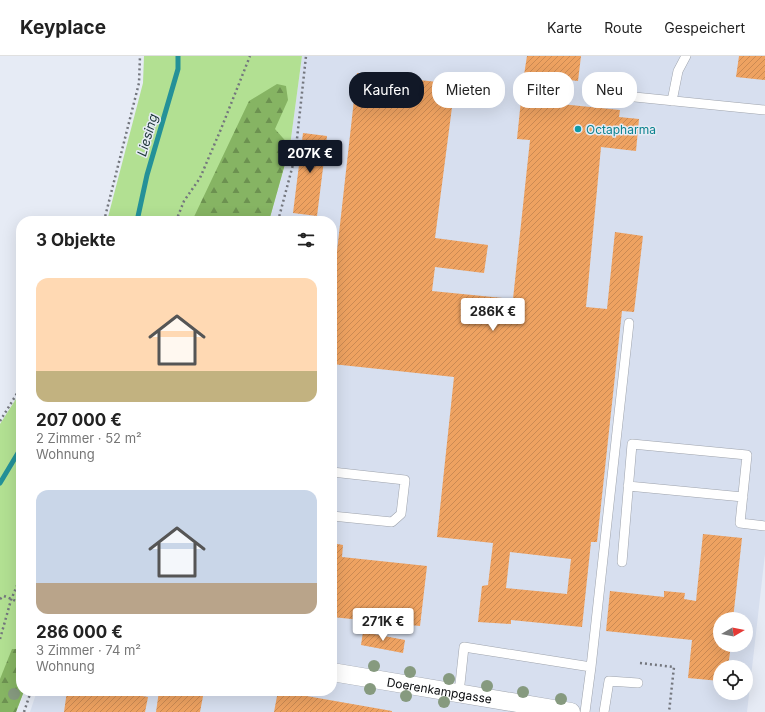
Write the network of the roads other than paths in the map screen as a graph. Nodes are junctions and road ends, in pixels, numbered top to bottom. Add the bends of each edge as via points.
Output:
1 (686, 56) edge
2 (637, 97) edge
3 (672, 101) junction
4 (765, 110) edge
5 (629, 323) dead end
6 (337, 473) edge
7 (628, 486) junction
8 (743, 497) junction
9 (337, 516) edge
10 (765, 526) edge
11 (622, 562) dead end
12 (591, 667) junction
13 (337, 673) edge
14 (638, 683) dead end
15 (459, 693) junction
16 (571, 712) edge
17 (585, 712) edge
18 (604, 712) edge

1 - 3 lane via 678,71
2 - 3 lane
3 - 4 lane
5 - 12 lane
6 - 9 lane via 404,480 401,514 392,522
7 - 8 lane
7 - 8 lane via 632,444 739,454 747,455
7 - 11 lane
8 - 10 lane via 740,523
12 - 15 lane via 464,647
12 - 17 lane
13 - 15 street, Doerenkampgasse
14 - 18 lane via 608,681
15 - 16 street, Doerenkampgasse

